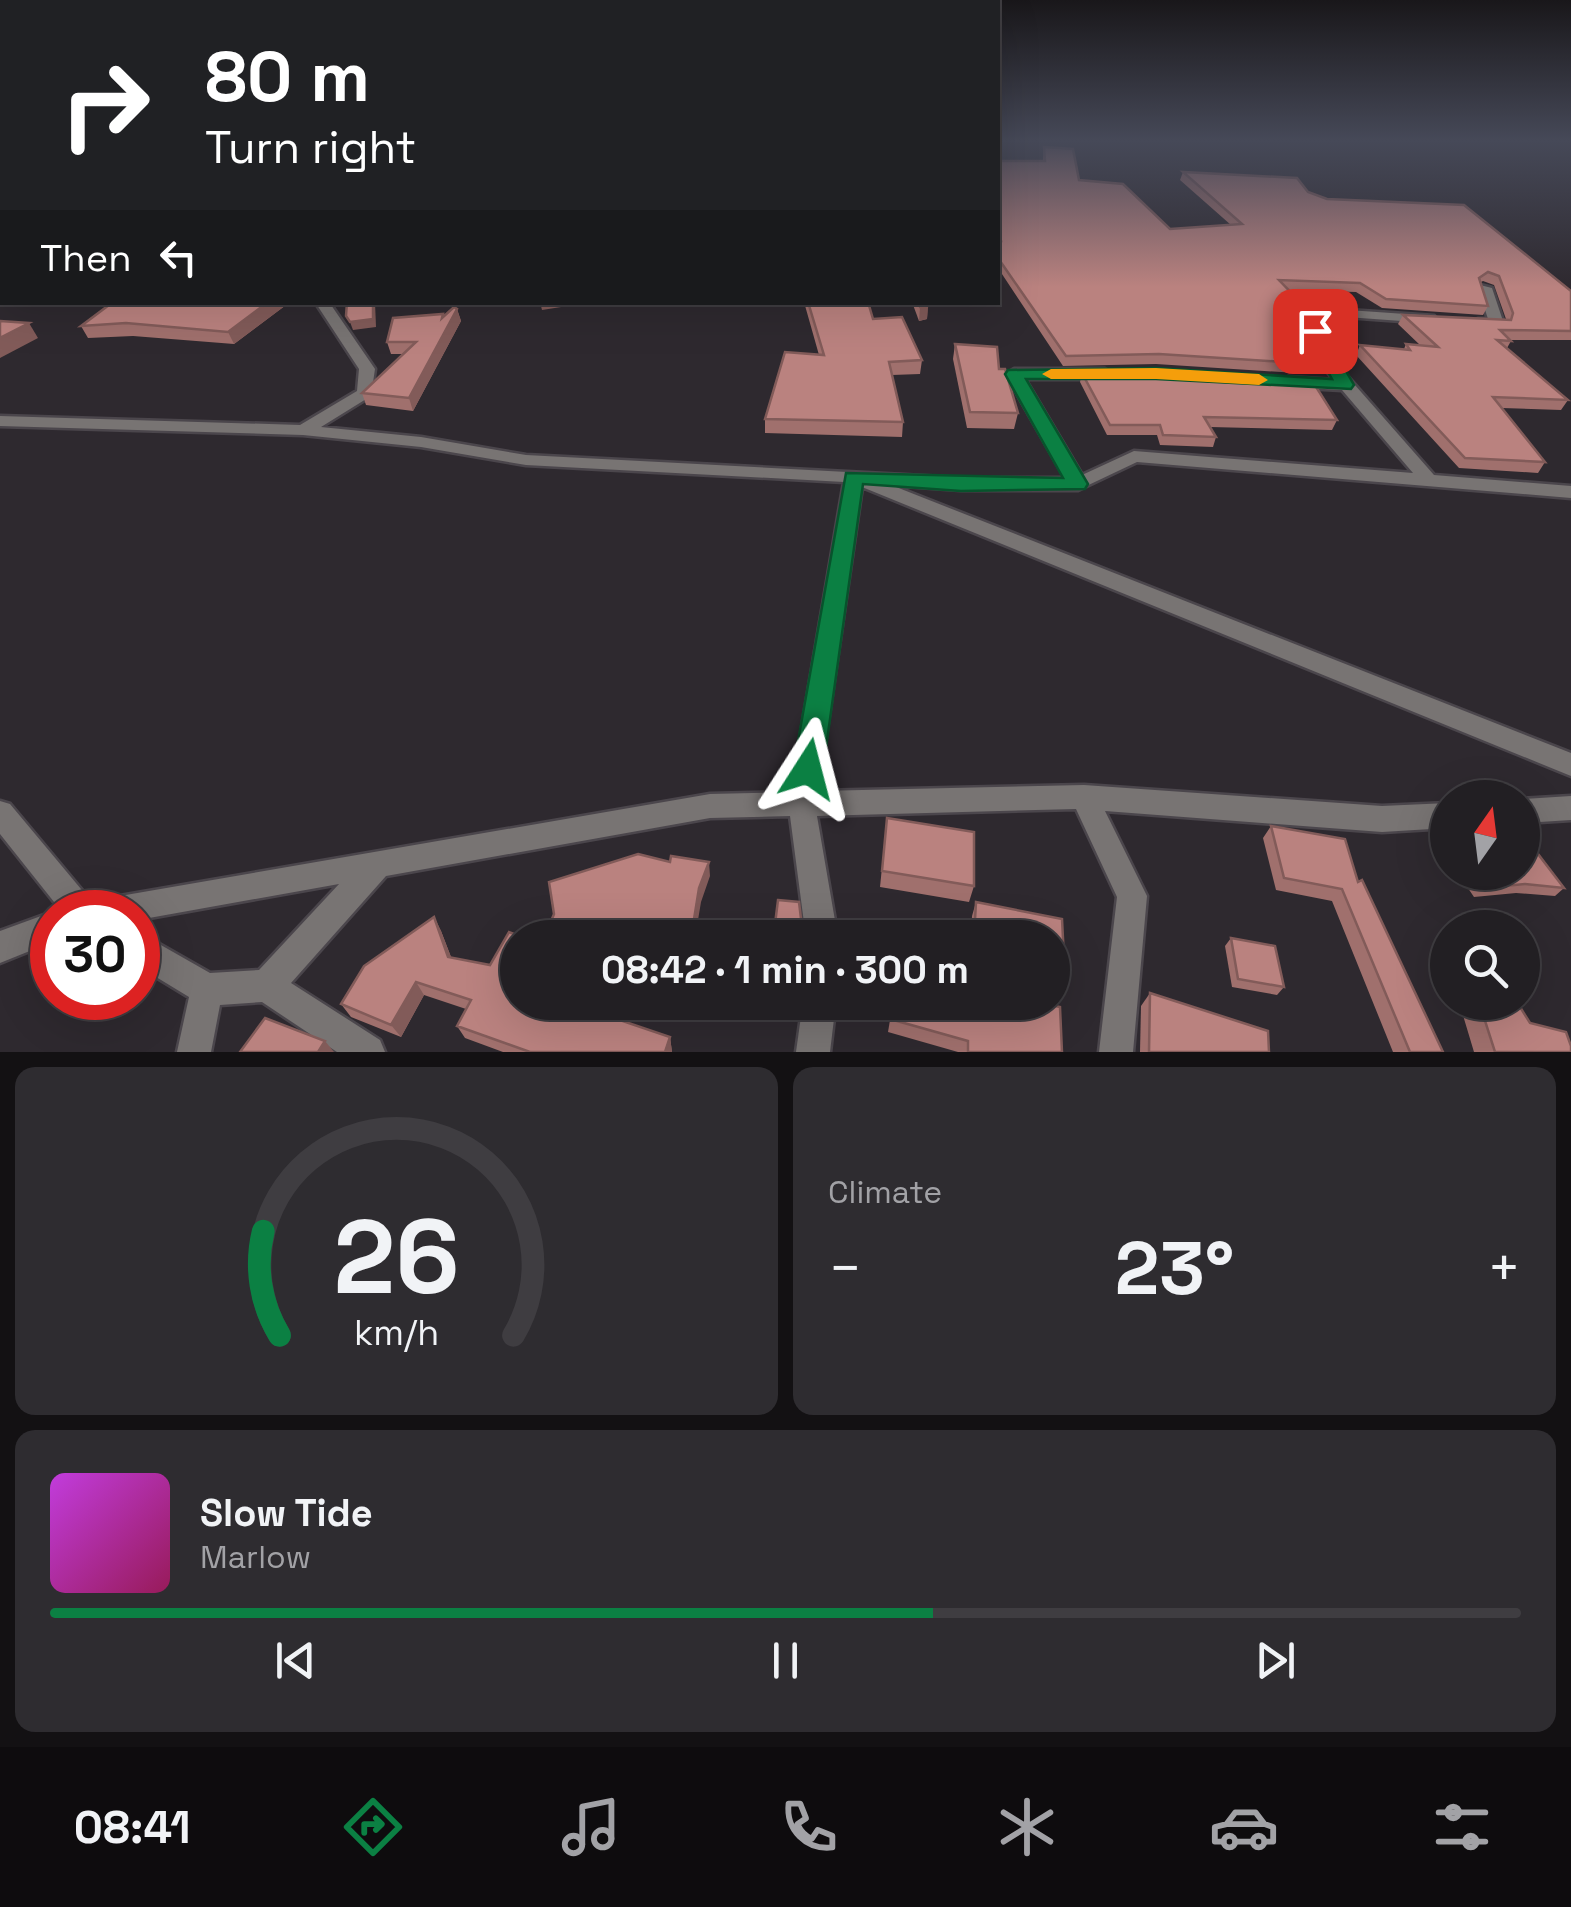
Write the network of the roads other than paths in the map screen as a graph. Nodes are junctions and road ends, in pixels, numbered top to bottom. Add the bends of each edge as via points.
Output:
1 (1485, 288) edge
2 (324, 305) edge
3 (1441, 320) edge
4 (1460, 322) edge
5 (1118, 374) edge
6 (1269, 380) edge
7 (1345, 385) junction
8 (0, 421) edge
9 (303, 430) junction
10 (854, 477) junction
11 (1426, 478) junction
12 (1078, 484) junction
13 (1571, 492) edge
14 (1571, 765) edge
15 (1084, 798) junction
16 (802, 806) junction
17 (1571, 808) edge
18 (1540, 810) edge
19 (0, 813) edge
20 (1430, 817) edge
21 (378, 864) junction
22 (63, 890) edge
23 (160, 902) edge
24 (819, 920) edge
25 (30, 935) edge
26 (0, 946) edge
27 (160, 961) edge
28 (266, 986) junction
29 (207, 989) junction
30 (817, 1020) edge
31 (194, 1052) edge
32 (368, 1052) edge
33 (813, 1052) edge
34 (1116, 1052) edge

1 - 4 street via 1497,324
2 - 9 street via 367,370 365,393
3 - 7 street via 1310,310
5 - 12 street via 1014,374
6 - 7 street
7 - 11 street
8 - 9 street
9 - 10 street via 526,460
10 - 12 street
10 - 14 street
10 - 16 street
11 - 12 street via 1134,456
11 - 13 street
15 - 16 street
15 - 20 street
15 - 34 street via 1132,896
16 - 21 street via 710,806
16 - 24 street
17 - 18 street
19 - 22 street
21 - 23 street
21 - 28 street
25 - 26 street
27 - 29 street
28 - 29 street
28 - 32 street
29 - 31 street
30 - 33 street

